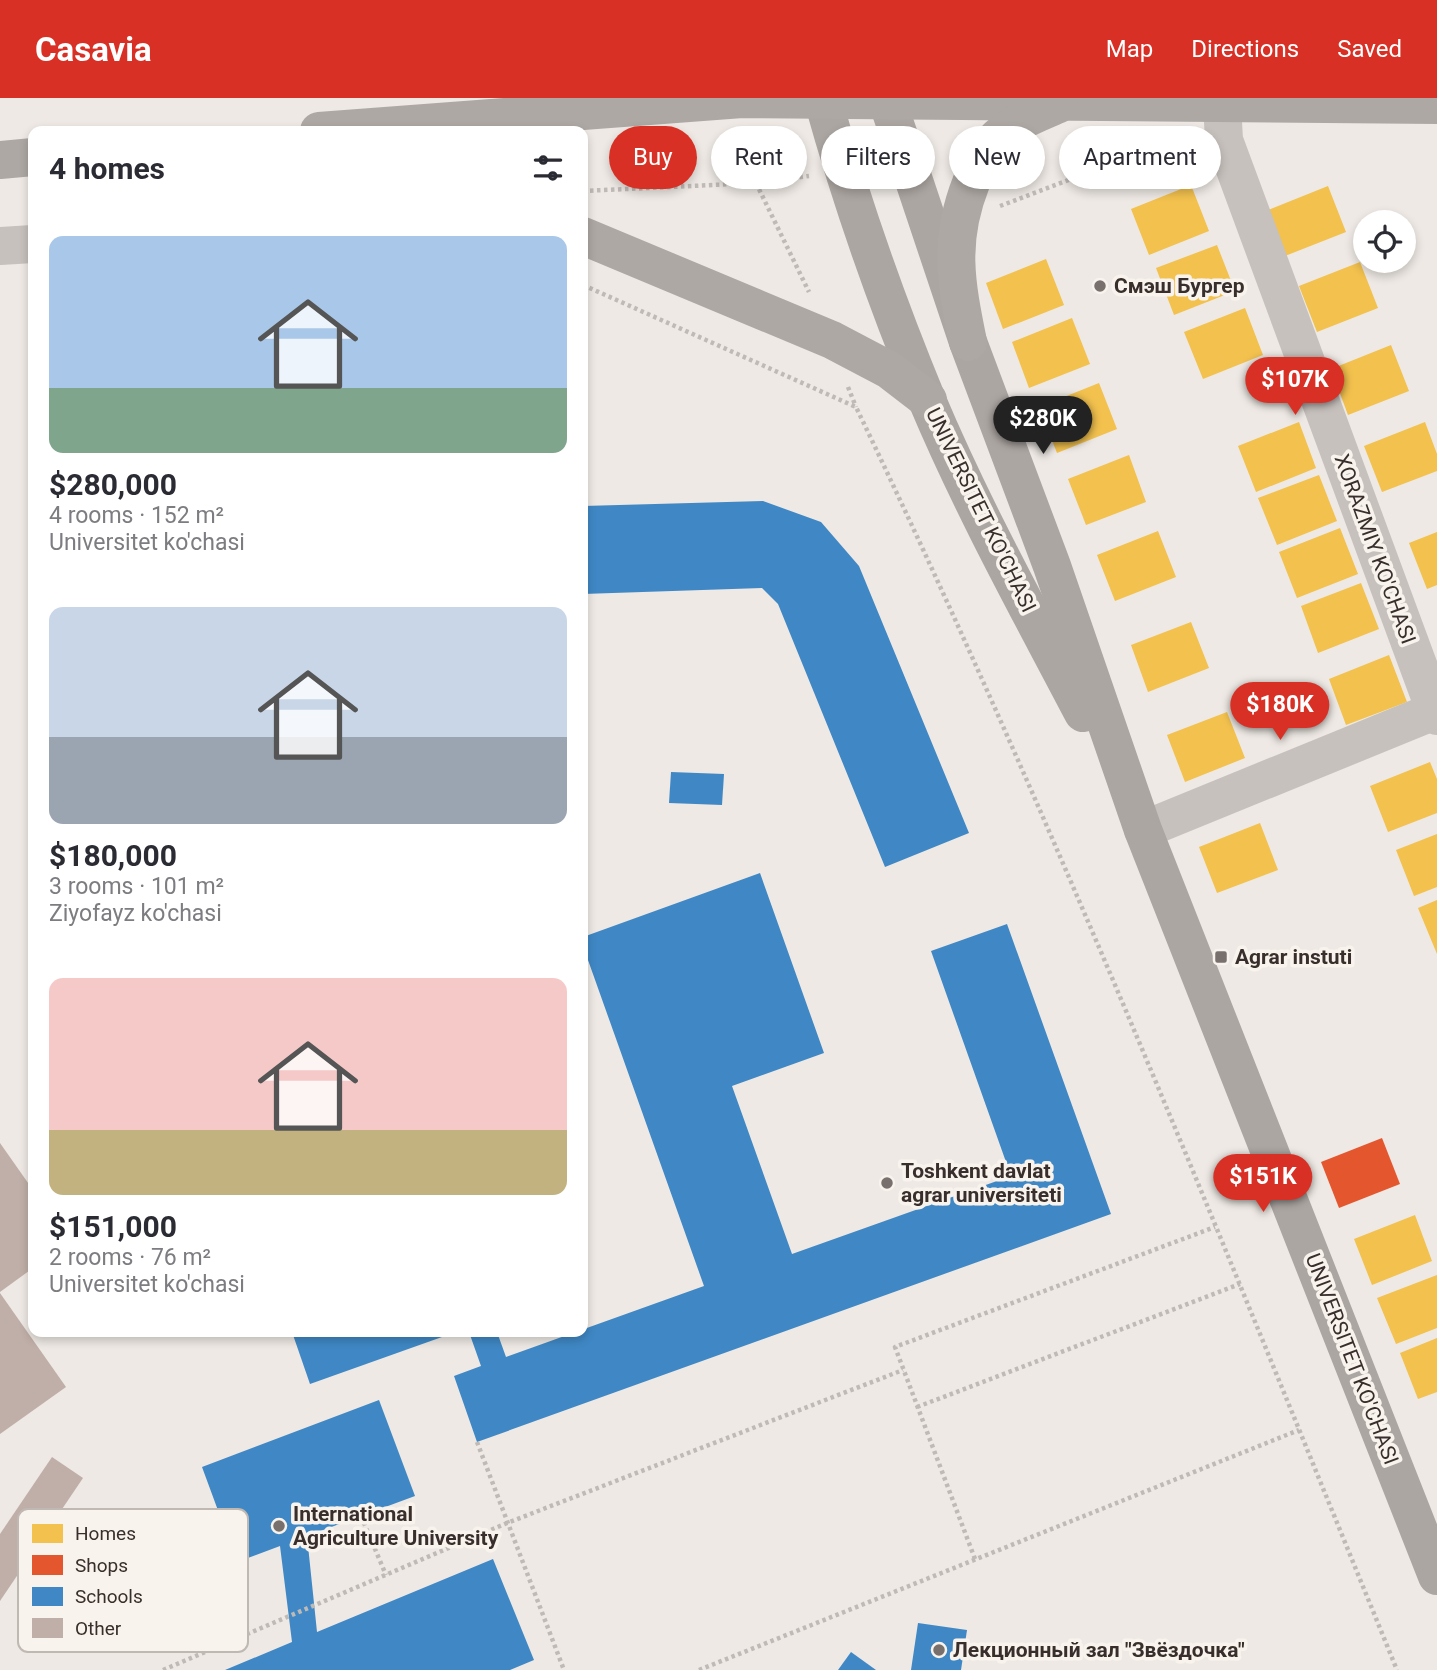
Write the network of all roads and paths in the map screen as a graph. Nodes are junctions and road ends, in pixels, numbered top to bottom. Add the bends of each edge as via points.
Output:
1 (823, 99) edge
2 (887, 99) edge
3 (1064, 101) junction
4 (1222, 103) junction
5 (1437, 105) edge
6 (384, 126) edge
7 (1224, 140) junction
8 (28, 157) edge
9 (0, 160) edge
10 (817, 175) dead end
11 (588, 191) edge
12 (991, 209) dead end
13 (588, 238) edge
14 (28, 244) edge
15 (0, 246) edge
16 (588, 287) edge
17 (968, 342) junction
18 (928, 400) junction
19 (1436, 712) edge
20 (1143, 830) junction
21 (1215, 1227) junction
22 (1240, 1284) junction
23 (904, 1370) junction
24 (917, 1407) junction
25 (1299, 1430) junction
26 (477, 1442) dead end
27 (361, 1516) dead end
28 (507, 1523) junction
29 (975, 1559) junction
30 (386, 1575) junction
31 (1437, 1576) edge
32 (248, 1634) edge
33 (205, 1652) edge
34 (163, 1670) edge
35 (564, 1670) edge
36 (699, 1670) edge
37 (1397, 1670) edge

1 - 2 highway
1 - 6 highway via 742,99
1 - 18 main road, UNIVERSITET KO'CHASI via 845,178
2 - 3 highway
2 - 17 main road, UNIVERSITET KO'CHASI
3 - 4 highway
3 - 17 highway via 998,137 980,158 959,217 954,252
4 - 5 highway
4 - 7 street, XORAZMIY KO'CHASI
7 - 12 path via 1087,173
7 - 19 street, XORAZMIY KO'CHASI
8 - 9 highway
10 - 11 path via 756,183
13 - 18 highway via 832,340 890,370
14 - 15 street
16 - 21 path via 856,407 943,588
17 - 20 main road, UNIVERSITET KO'CHASI
18 - 20 main road, UNIVERSITET KO'CHASI via 1011,575
19 - 20 street
20 - 31 main road, UNIVERSITET KO'CHASI
21 - 22 path
21 - 23 path via 895,1347
22 - 24 path
22 - 25 path
23 - 24 path
23 - 28 path
24 - 29 path
25 - 29 path
25 - 37 path
26 - 28 path
27 - 30 path
28 - 30 path
28 - 35 path
29 - 36 path
30 - 32 path
33 - 34 path

